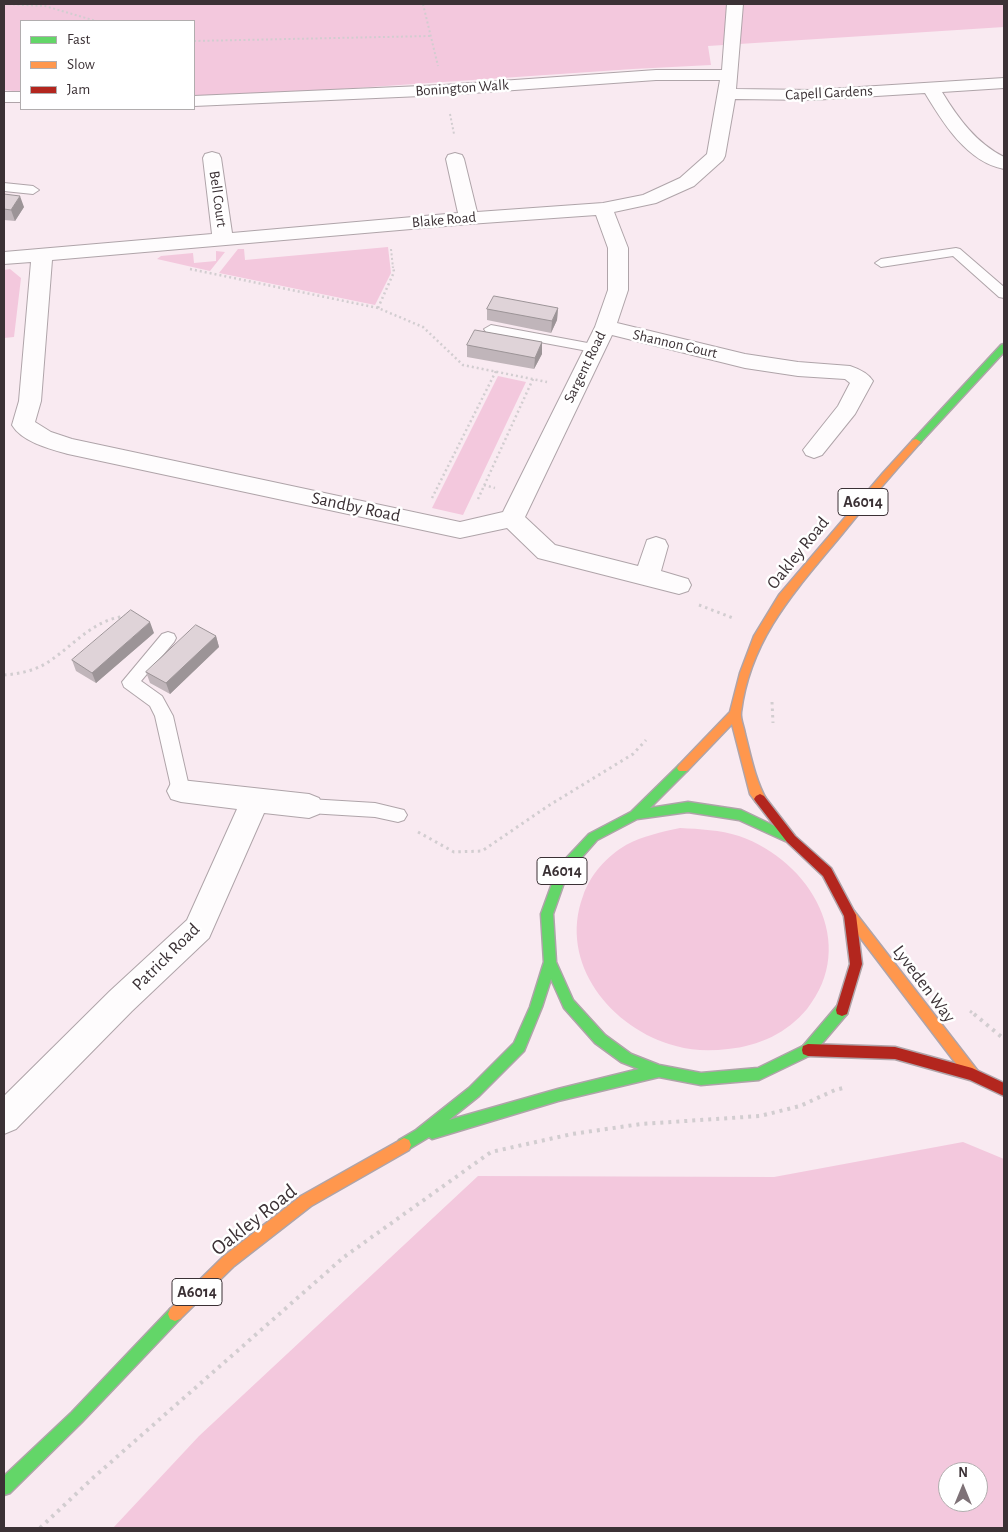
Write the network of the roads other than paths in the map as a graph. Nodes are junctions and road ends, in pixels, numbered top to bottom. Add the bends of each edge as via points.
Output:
1 (734, 4) edge
2 (1004, 83) edge
3 (729, 85) junction
4 (930, 87) junction
5 (4, 97) edge
6 (20, 97) edge
7 (195, 101) edge
8 (212, 158) dead end
9 (455, 159) dead end
10 (1004, 164) edge
11 (4, 187) edge
12 (33, 190) dead end
13 (603, 209) junction
14 (469, 218) junction
15 (223, 240) junction
16 (42, 254) junction
17 (4, 258) edge
18 (881, 262) dead end
19 (1004, 294) edge
20 (605, 327) junction
21 (491, 329) edge
22 (1004, 347) edge
23 (593, 348) junction
24 (14, 427) edge
25 (814, 450) dead end
26 (512, 519) junction
27 (656, 546) dead end
28 (647, 577) junction
29 (679, 584) dead end
30 (168, 638) dead end
31 (735, 714) junction
32 (180, 791) joint
33 (255, 800) junction
34 (309, 806) joint
35 (398, 815) road end
36 (635, 815) junction
37 (791, 839) junction
38 (850, 915) junction
39 (550, 962) junction
40 (808, 1050) junction
41 (659, 1071) junction
42 (972, 1074) junction
43 (1004, 1090) edge
44 (4, 1118) edge
45 (421, 1135) junction
46 (4, 1488) edge

1 - 3 street, Blake Road
2 - 4 street, Capell Gardens
3 - 4 street, Capell Gardens via 812,95
3 - 7 street, Bonington Walk via 656,75 444,90
3 - 13 street, Blake Road via 716,156 708,165 668,192
4 - 10 street via 949,118 977,148
5 - 6 street
8 - 15 street, Bell Court
9 - 14 street
11 - 12 lane
13 - 14 street, Blake Road
13 - 20 street, Sargent Road via 618,248 619,266 618,290
14 - 15 street, Blake Road
15 - 16 street, Blake Road
16 - 17 street, Blake Road
16 - 24 street, Sandby Road via 30,401
18 - 19 lane via 956,252
20 - 23 street, Sargent Road
20 - 25 street, Shannon Court via 745,361 850,373 862,381 847,409
21 - 23 lane
22 - 31 main road, Oakley Road / A6014 via 886,475 783,598 759,636
23 - 26 street, Sargent Road
24 - 26 street, Sandby Road via 68,446 460,530
26 - 28 street via 547,552
27 - 28 street
28 - 29 street
30 - 32 lane via 130,682 156,701 164,716
31 - 36 main road, Oakley Road / A6014
31 - 37 main road, Oakley Road / A6014 via 756,794
32 - 33 street
33 - 34 street
33 - 44 street, Patrick Road via 198,930 121,1001
34 - 35 lane via 375,810
36 - 37 main road, Oakley Road / A6014 via 688,807 741,815
36 - 39 main road, Oakley Road / A6014 via 593,837 562,871 547,914
37 - 38 main road, Oakley Road / A6014 via 827,872
38 - 40 main road, Oakley Road / A6014 via 856,964 842,1011
38 - 42 main road, Lyveden Way
39 - 41 main road, Oakley Road / A6014 via 568,1004 600,1039 626,1058
39 - 45 main road, Oakley Road / A6014 via 519,1047 474,1092
40 - 41 main road, Oakley Road / A6014 via 759,1074 701,1079
40 - 42 main road, Lyveden Way via 895,1053
41 - 45 main road, Oakley Road / A6014 via 558,1095
42 - 43 main road, Lyveden Way
45 - 46 main road, Oakley Road / A6014 via 306,1201 229,1261

